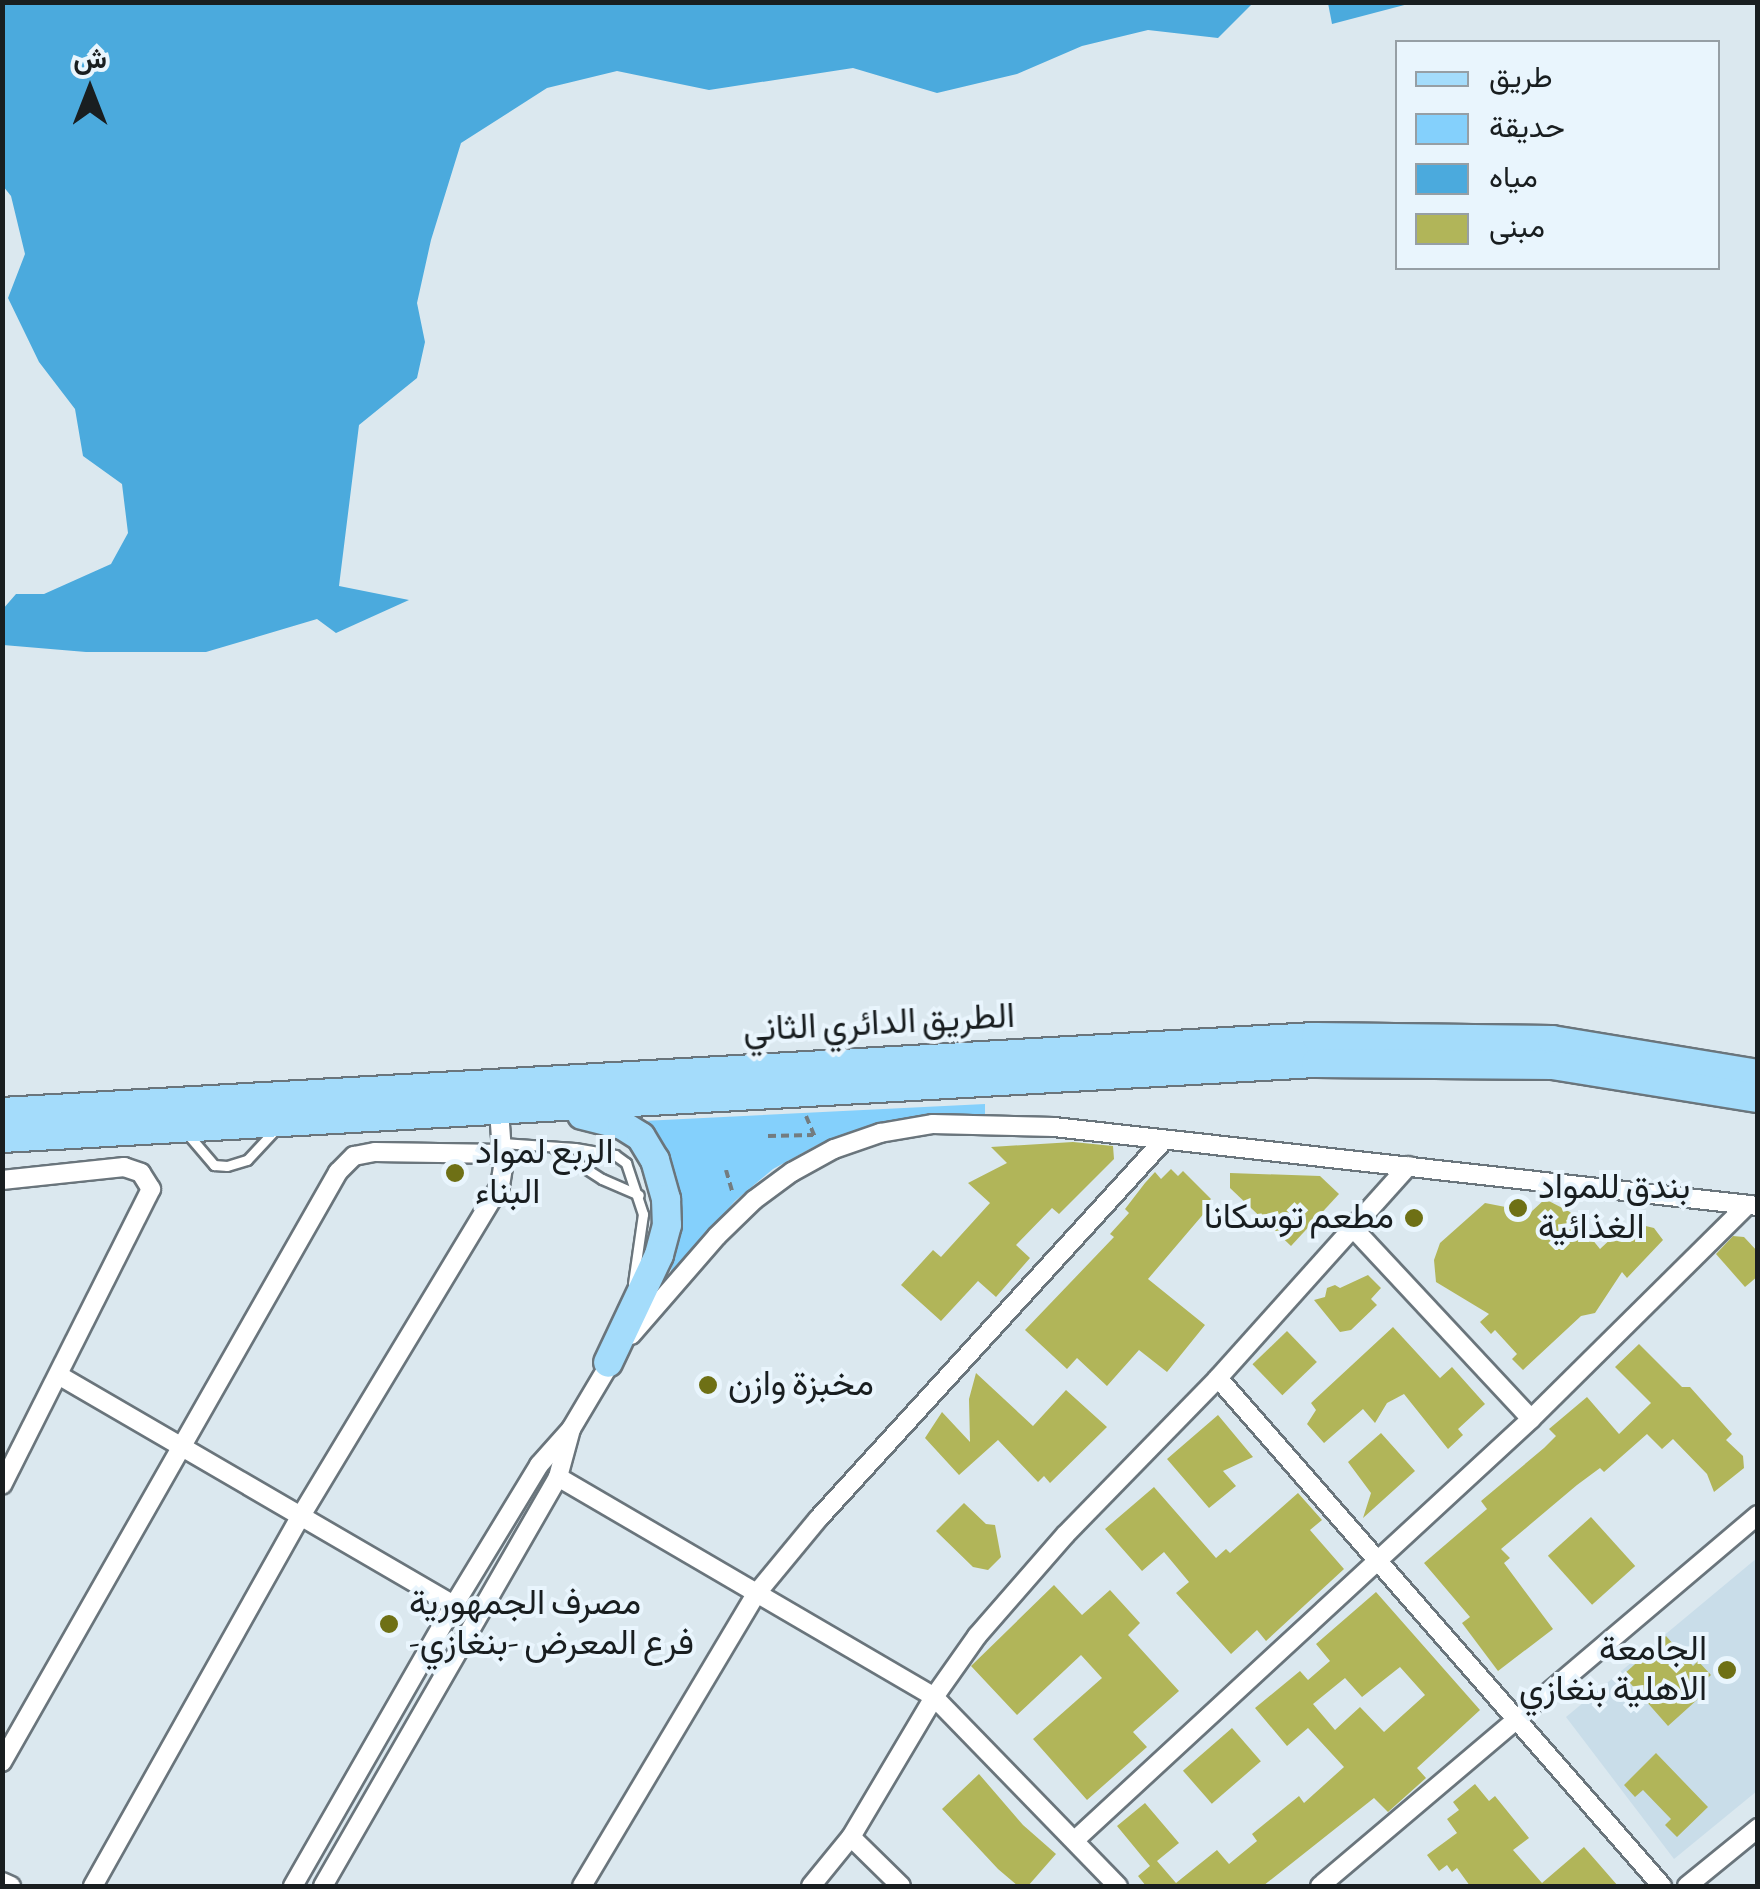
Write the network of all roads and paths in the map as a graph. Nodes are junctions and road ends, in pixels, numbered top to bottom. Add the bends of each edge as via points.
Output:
1 (889, 1074) junction
2 (1758, 1074) edge
3 (796, 1093) junction
4 (1758, 1098) edge
5 (531, 1108) junction
6 (499, 1110) junction
7 (2, 1112) edge
8 (284, 1120) junction
9 (181, 1125) junction
10 (814, 1135) junction
11 (768, 1136) dead end
12 (2, 1138) edge
13 (1164, 1140) junction
14 (552, 1146) junction
15 (502, 1149) junction
16 (823, 1155) junction
17 (1408, 1166) junction
18 (726, 1170) dead end
19 (2, 1180) edge
20 (639, 1195) junction
21 (1752, 1206) edge
22 (743, 1211) junction
23 (1353, 1228) junction
24 (627, 1319) junction
25 (608, 1364) junction
26 (60, 1376) junction
27 (1218, 1378) junction
28 (1531, 1419) junction
29 (570, 1429) junction
30 (184, 1444) junction
31 (558, 1477) junction
32 (2, 1485) edge
33 (302, 1514) junction
34 (1758, 1515) edge
35 (1375, 1558) junction
36 (756, 1594) junction
37 (454, 1605) junction
38 (934, 1697) junction
39 (1516, 1719) junction
40 (2, 1762) edge
41 (350, 1786) junction
42 (373, 1802) junction
43 (1758, 1828) edge
44 (325, 1830) junction
45 (851, 1837) junction
46 (1074, 1840) junction
47 (347, 1845) junction
48 (2, 1882) edge
49 (10, 1886) edge
50 (93, 1886) edge
51 (292, 1886) edge
52 (322, 1886) edge
53 (582, 1886) edge
54 (811, 1886) edge
55 (901, 1886) edge
56 (1118, 1886) edge
57 (1320, 1886) edge
58 (1662, 1886) edge
59 (1686, 1886) edge

1 - 2 main road, الطريق الدائري الثاني via 1316,1037 1434,1035 1602,1046
1 - 3 main road, الطريق الدائري الثاني
1 - 4 main road, الطريق الدائري الثاني via 1482,1062 1585,1069
1 - 7 main road, الطريق الدائري الثاني
3 - 5 main road, الطريق الدائري الثاني
3 - 10 path
5 - 6 main road, الطريق الدائري الثاني
5 - 24 main road via 622,1125 655,1160 667,1224 660,1255
6 - 8 main road, الطريق الدائري الثاني
6 - 15 street
8 - 9 main road, الطريق الدائري الثاني
8 - 9 lane via 246,1160 228,1166 200,1153
9 - 12 main road, الطريق الدائري الثاني
10 - 11 path
10 - 16 path
13 - 16 street via 989,1122 933,1124 880,1132
13 - 17 street
13 - 36 street
14 - 15 lane
14 - 20 lane
14 - 20 lane via 615,1155 626,1163
15 - 30 street via 374,1152 344,1165
15 - 33 street via 500,1186
16 - 22 street
17 - 21 street
17 - 23 street
18 - 22 path
19 - 26 street via 124,1167 141,1173 151,1189
20 - 24 lane via 643,1214
21 - 28 street
22 - 25 street
23 - 27 street
23 - 28 street
24 - 25 main road
25 - 29 street
26 - 30 street
26 - 32 street
27 - 35 street
27 - 38 street via 1013,1593
28 - 35 street
29 - 31 street
29 - 37 street via 539,1465
30 - 33 street
30 - 40 street
31 - 36 street
31 - 42 street
33 - 37 street
33 - 50 street
34 - 39 street
35 - 39 street
35 - 46 street
36 - 38 street
36 - 53 street
37 - 41 street
38 - 45 street
38 - 46 street
39 - 57 street
39 - 58 street
41 - 42 street
41 - 44 street
42 - 47 street
43 - 59 street
44 - 47 street
44 - 51 street
45 - 54 street
45 - 55 street
46 - 56 street
47 - 52 street
48 - 49 street

